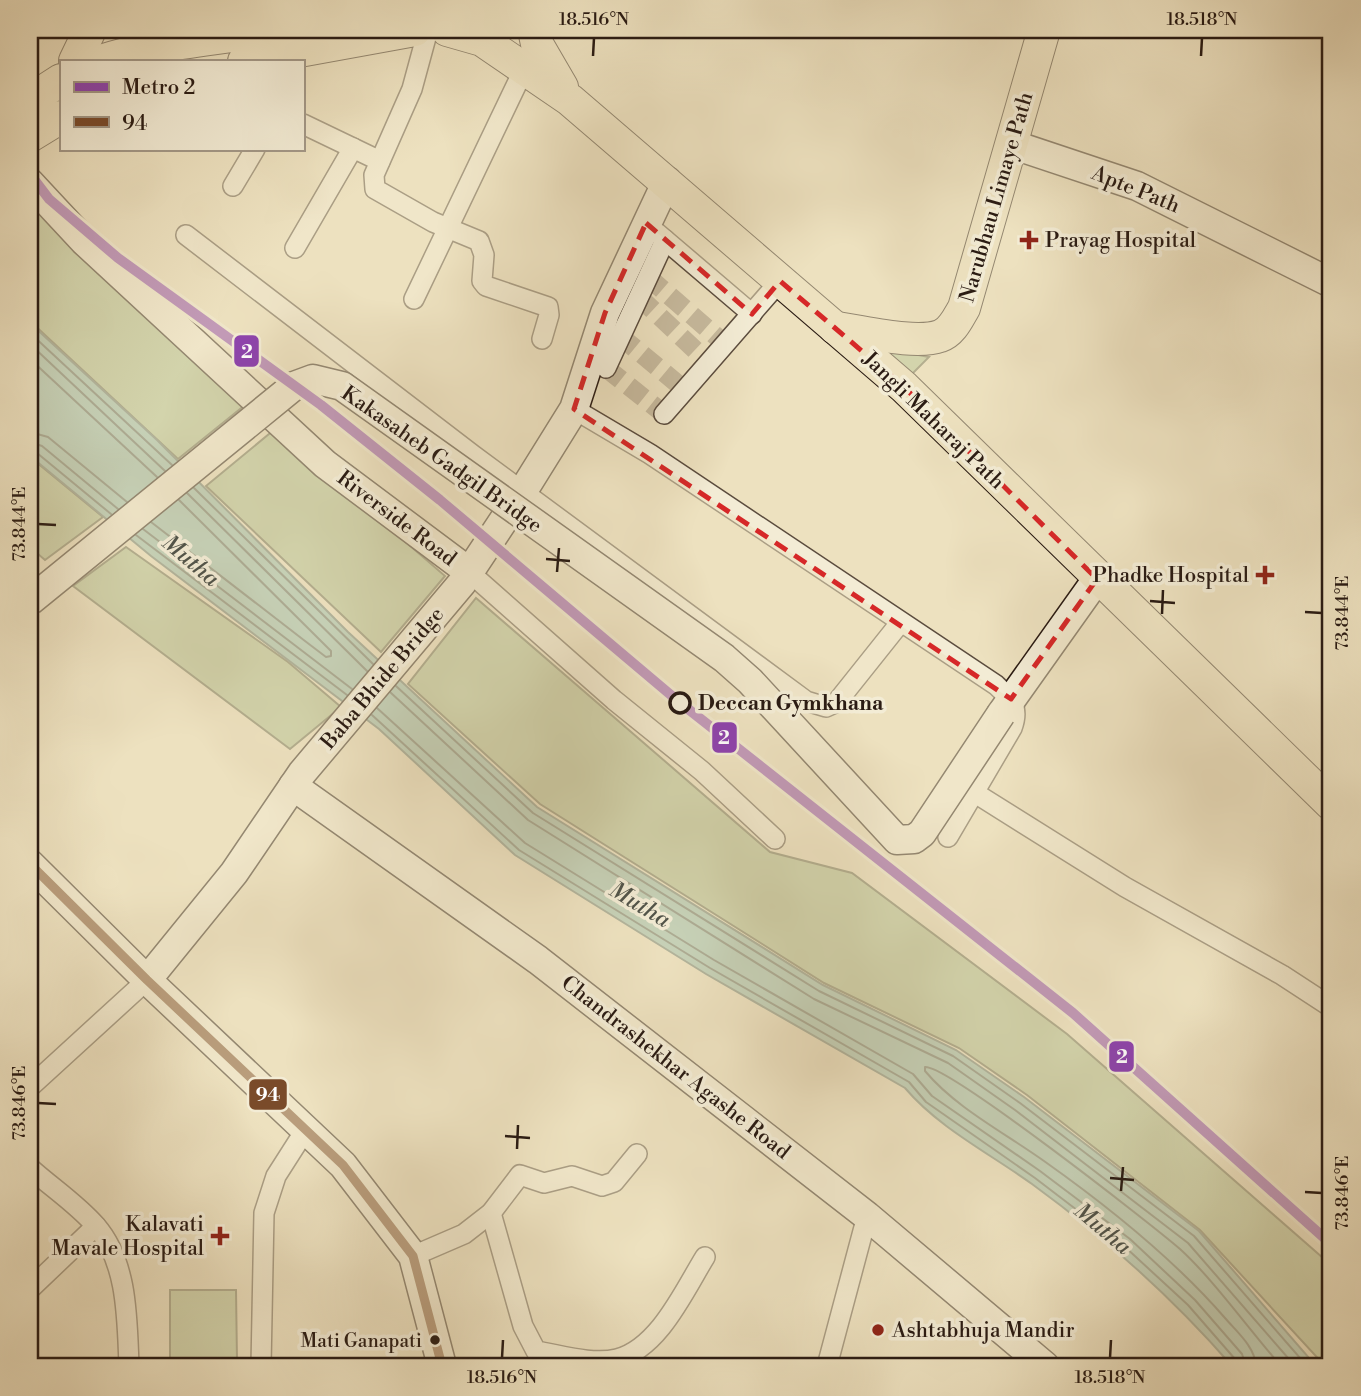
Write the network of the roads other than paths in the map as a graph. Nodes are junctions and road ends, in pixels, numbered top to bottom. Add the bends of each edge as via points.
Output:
1 (90, 30) edge
2 (415, 30) edge
3 (428, 30) edge
4 (447, 30) edge
5 (534, 30) edge
6 (1044, 30) edge
7 (196, 36) edge
8 (132, 49) edge
9 (265, 52) edge
10 (75, 60) edge
11 (520, 64) junction
12 (60, 81) edge
13 (30, 100) edge
14 (570, 100) junction
15 (60, 118) edge
16 (304, 124) edge
17 (31, 135) edge
18 (1012, 144) junction
19 (353, 148) junction
20 (254, 150) edge
21 (380, 161) junction
22 (667, 181) junction
23 (30, 183) edge
24 (233, 186) dead end
25 (449, 228) junction
26 (656, 232) junction
27 (186, 234) dead end
28 (295, 248) dead end
29 (780, 281) junction
30 (1331, 282) edge
31 (414, 299) dead end
32 (752, 314) junction
33 (835, 328) junction
34 (542, 339) dead end
35 (606, 368) dead end
36 (574, 409) junction
37 (664, 414) dead end
38 (523, 491) junction
39 (465, 577) junction
40 (1097, 579) junction
41 (30, 601) edge
42 (900, 623) junction
43 (1006, 707) junction
44 (298, 780) junction
45 (975, 793) junction
46 (1331, 804) edge
47 (948, 837) dead end
48 (775, 839) dead end
49 (30, 864) edge
50 (147, 980) junction
51 (1331, 1007) edge
52 (30, 1087) edge
53 (306, 1129) junction
54 (637, 1154) dead end
55 (30, 1168) edge
56 (491, 1213) junction
57 (867, 1216) junction
58 (96, 1226) junction
59 (413, 1256) junction
60 (705, 1257) dead end
61 (30, 1289) edge
62 (532, 1359) edge
63 (129, 1366) edge
64 (261, 1366) edge
65 (442, 1366) edge
66 (827, 1366) edge
67 (1045, 1366) edge

1 - 10 main road
2 - 9 main road
3 - 21 street via 412,89
4 - 11 main road, Jangli Maharaj Path via 482,40
5 - 14 main road via 540,51
6 - 18 main road, Narubhau Limaye Path
7 - 8 main road
7 - 9 main road
11 - 14 main road, Jangli Maharaj Path
11 - 25 street
12 - 13 main road
14 - 22 main road, Jangli Maharaj Path
15 - 17 main road
16 - 19 street
18 - 30 street, Apte Path via 1137,186
18 - 33 main road, Narubhau Limaye Path via 964,308 951,328 939,337 914,338
19 - 21 street
19 - 28 street
20 - 24 street
21 - 25 street via 375,190
22 - 26 street, Baba Bhide Bridge
22 - 29 main road, Jangli Maharaj Path
23 - 39 street, Riverside Road via 84,241 325,464
25 - 31 street
25 - 34 street via 472,236 483,246 481,272 486,286 548,307
26 - 32 street
26 - 35 street
26 - 36 street, Baba Bhide Bridge via 605,313
27 - 38 street
29 - 32 street
29 - 33 main road, Jangli Maharaj Path
32 - 37 street
33 - 40 main road, Jangli Maharaj Path via 904,387
36 - 38 street, Baba Bhide Bridge
36 - 42 street via 712,484
38 - 39 street, Baba Bhide Bridge
38 - 42 street via 817,706 837,702
39 - 44 street, Baba Bhide Bridge
39 - 48 street, Riverside Road via 702,771
40 - 43 street
40 - 46 main road, Jangli Maharaj Path
41 - 43 street, Kakasaheb Gadgil Bridge, bridge via 294,386 313,379 342,386 724,658 897,839 922,834
42 - 43 street via 996,685
43 - 45 street via 1016,717
44 - 50 street, Baba Bhide Bridge via 234,873
44 - 57 street, Chandrashekhar Agashe Road
45 - 47 street
45 - 51 street
49 - 50 street
50 - 52 street
50 - 53 street
53 - 59 street via 343,1165
53 - 64 street via 276,1175 264,1213
54 - 56 street via 614,1182 602,1186 572,1176 544,1183 520,1175
55 - 58 street
56 - 59 street via 464,1234
56 - 62 street
57 - 66 street
57 - 67 street, Chandrashekhar Agashe Road
58 - 61 street
58 - 63 street via 118,1264
59 - 65 street
60 - 62 street via 656,1332 632,1353 616,1359

